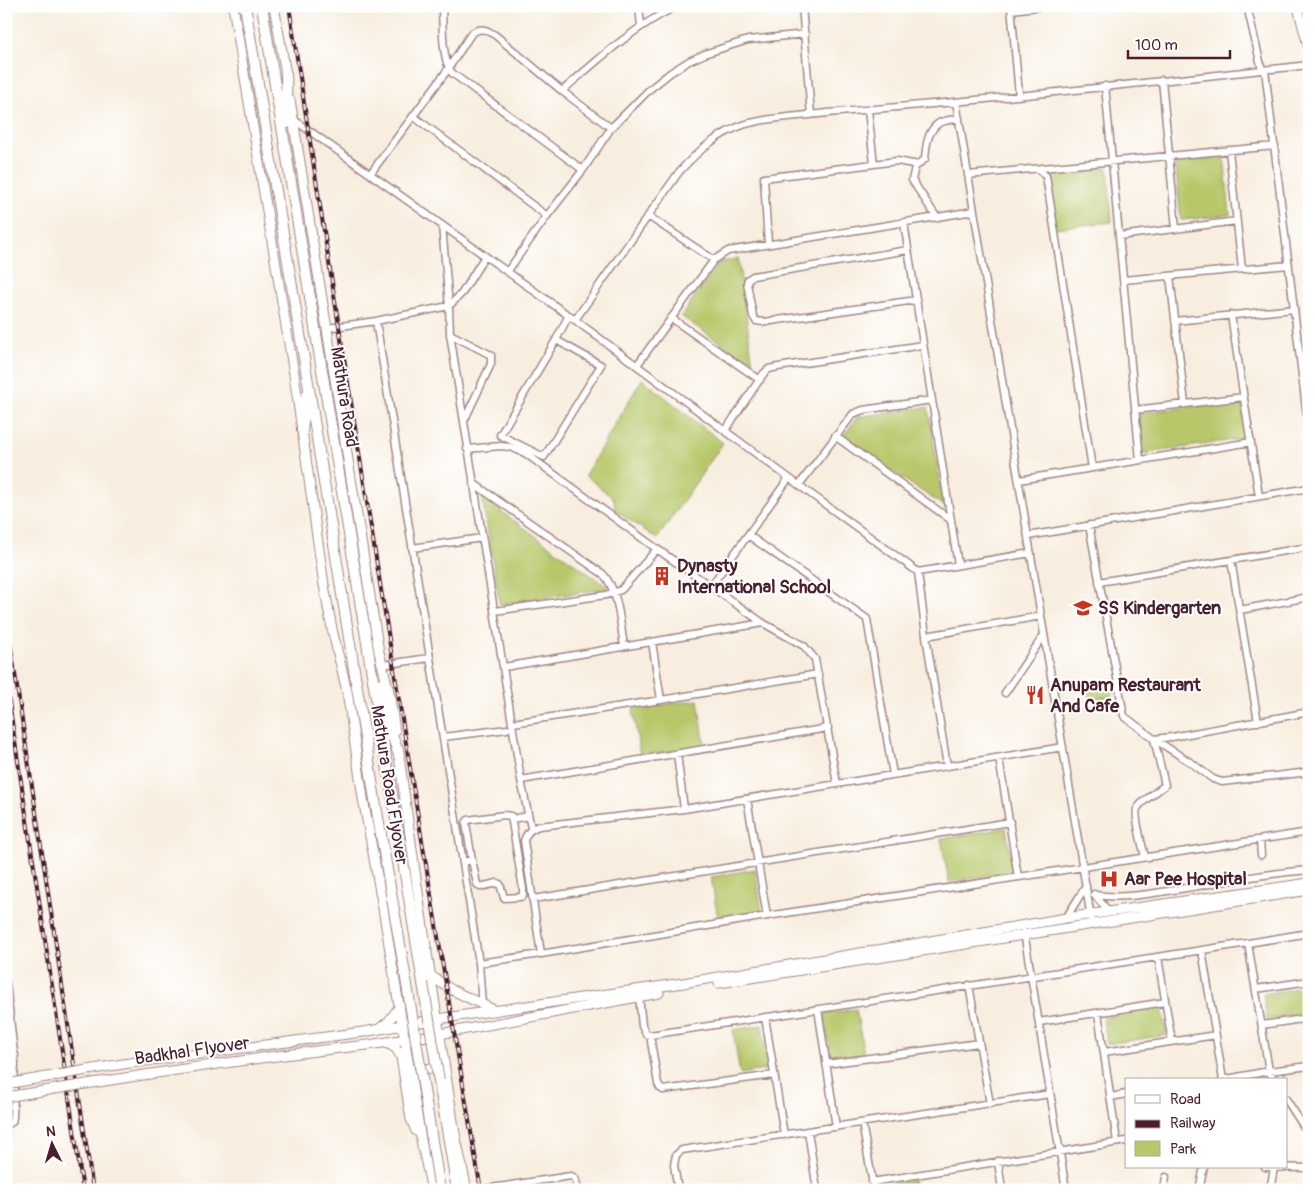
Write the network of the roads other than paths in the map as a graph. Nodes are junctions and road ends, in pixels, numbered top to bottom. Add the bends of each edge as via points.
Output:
1 (233, 6) edge
2 (245, 6) edge
3 (262, 6) edge
4 (274, 6) edge
5 (442, 6) edge
6 (639, 6) edge
7 (677, 6) edge
8 (802, 6) edge
9 (1046, 6) edge
10 (1247, 6) edge
11 (1297, 6) edge
12 (1011, 8) edge
13 (641, 26) junction
14 (804, 34) junction
15 (1309, 51) edge
16 (1309, 65) edge
17 (448, 68) junction
18 (1264, 70) junction
19 (286, 74) junction
20 (1162, 80) junction
21 (1105, 86) junction
22 (562, 91) junction
23 (1019, 95) junction
24 (956, 102) junction
25 (868, 110) junction
26 (811, 115) junction
27 (413, 116) junction
28 (959, 118) junction
29 (293, 119) junction
30 (611, 128) junction
31 (1275, 146) junction
32 (1229, 150) junction
33 (287, 155) junction
34 (1169, 156) junction
35 (1112, 161) junction
36 (874, 164) junction
37 (918, 164) junction
38 (1038, 168) junction
39 (583, 170) junction
40 (370, 174) junction
41 (968, 175) junction
42 (974, 211) junction
43 (548, 216) junction
44 (648, 216) junction
45 (937, 218) junction
46 (1237, 221) junction
47 (904, 223) junction
48 (442, 225) junction
49 (1176, 229) junction
50 (1119, 236) junction
51 (768, 244) junction
52 (908, 250) junction
53 (484, 256) junction
54 (714, 260) junction
55 (1289, 265) junction
56 (1242, 269) junction
57 (508, 272) junction
58 (1170, 276) junction
59 (1123, 280) junction
60 (916, 300) junction
61 (449, 306) junction
62 (1294, 309) junction
63 (569, 315) junction
64 (1231, 315) junction
65 (671, 318) junction
66 (575, 320) junction
67 (376, 321) junction
68 (1175, 321) junction
69 (327, 328) junction
70 (450, 334) junction
71 (556, 340) junction
72 (923, 345) junction
73 (637, 365) junction
74 (760, 380) junction
75 (308, 385) junction
76 (1244, 397) junction
77 (932, 400) junction
78 (1185, 404) junction
79 (1135, 410) junction
80 (464, 420) junction
81 (302, 430) junction
82 (725, 431) junction
83 (1309, 433) edge
84 (835, 436) junction
85 (1251, 442) junction
86 (468, 449) junction
87 (1140, 460) junction
88 (1092, 468) junction
89 (789, 478) junction
90 (1019, 480) junction
91 (473, 483) junction
92 (799, 485) junction
93 (1309, 488) edge
94 (1259, 496) junction
95 (951, 520) junction
96 (1089, 525) junction
97 (748, 535) junction
98 (1028, 536) junction
99 (482, 538) junction
100 (1309, 547) edge
101 (412, 548) junction
102 (657, 549) junction
103 (1031, 553) junction
104 (1231, 560) junction
105 (958, 565) junction
106 (918, 572) junction
107 (1099, 582) junction
108 (711, 586) junction
109 (614, 593) junction
110 (1309, 597) edge
111 (1240, 610) junction
112 (495, 611) junction
113 (1041, 616) junction
114 (763, 623) junction
115 (1044, 635) junction
116 (926, 636) junction
117 (652, 642) junction
118 (368, 645) junction
119 (624, 646) junction
120 (430, 658) junction
121 (382, 665) junction
122 (504, 667) junction
123 (818, 674) junction
124 (1006, 693) dead end
125 (661, 700) junction
126 (1309, 712) edge
127 (1258, 722) junction
128 (513, 723) junction
129 (828, 728) junction
130 (507, 729) dead end
131 (443, 737) junction
132 (1154, 739) junction
133 (1063, 747) junction
134 (678, 754) junction
135 (400, 755) junction
136 (999, 758) junction
137 (948, 766) junction
138 (1309, 772) edge
139 (893, 775) junction
140 (521, 780) junction
141 (837, 784) junction
142 (747, 799) junction
143 (684, 809) junction
144 (528, 816) junction
145 (512, 819) junction
146 (1010, 822) junction
147 (531, 828) junction
148 (1309, 832) edge
149 (1260, 840) junction
150 (1261, 855) dead end
151 (1146, 857) junction
152 (472, 860) junction
153 (463, 862) junction
154 (758, 862) junction
155 (1083, 867) junction
156 (1309, 870) edge
157 (1018, 877) junction
158 (1309, 883) edge
159 (1086, 886) junction
160 (1309, 890) edge
161 (1094, 895) junction
162 (533, 899) junction
163 (1109, 912) junction
164 (1091, 914) junction
165 (767, 916) junction
166 (1066, 918) junction
167 (1092, 924) junction
168 (1022, 926) junction
169 (1309, 932) edge
170 (1025, 935) junction
171 (1248, 943) junction
172 (1202, 950) junction
173 (541, 954) junction
174 (1158, 957) junction
175 (479, 963) junction
176 (431, 976) junction
177 (1031, 976) junction
178 (1309, 981) edge
179 (6, 983) edge
180 (969, 986) junction
181 (1256, 989) junction
182 (433, 992) junction
183 (639, 996) junction
184 (399, 1002) junction
185 (1165, 1002) junction
186 (482, 1004) junction
187 (818, 1009) junction
188 (496, 1011) junction
189 (1098, 1013) junction
190 (765, 1017) junction
191 (1309, 1018) edge
192 (438, 1019) junction
193 (1039, 1022) junction
194 (403, 1025) junction
195 (1262, 1025) junction
196 (379, 1029) junction
197 (440, 1034) junction
198 (650, 1035) junction
199 (1216, 1035) junction
200 (405, 1040) junction
201 (1172, 1042) junction
202 (383, 1043) junction
203 (979, 1043) junction
204 (1104, 1052) junction
205 (15, 1055) junction
206 (6, 1056) edge
207 (826, 1064) junction
208 (1309, 1066) edge
209 (1269, 1071) junction
210 (446, 1073) junction
211 (774, 1075) junction
212 (1223, 1078) edge
213 (1233, 1078) edge
214 (1273, 1078) edge
215 (412, 1082) junction
216 (6, 1084) edge
217 (1050, 1094) junction
218 (1125, 1094) edge
219 (6, 1097) edge
220 (1111, 1097) junction
221 (1288, 1102) edge
222 (990, 1104) junction
223 (862, 1123) junction
224 (6, 1125) edge
225 (836, 1127) junction
226 (808, 1131) junction
227 (784, 1135) junction
228 (1309, 1135) edge
229 (1125, 1141) edge
230 (1117, 1142) junction
231 (422, 1145) junction
232 (1060, 1151) junction
233 (998, 1161) junction
234 (1204, 1168) edge
235 (1274, 1168) edge
236 (1309, 1168) edge
237 (1166, 1176) dead end
238 (872, 1182) junction
239 (817, 1189) edge
240 (432, 1190) edge
241 (440, 1190) edge
242 (458, 1190) edge
243 (467, 1190) edge
244 (480, 1190) edge
245 (578, 1190) edge
246 (678, 1190) edge
247 (809, 1190) edge
248 (874, 1190) edge
249 (1002, 1190) edge
250 (1066, 1190) edge
251 (1164, 1190) edge
252 (1199, 1190) edge
253 (1270, 1190) edge

1 - 81 main road
2 - 75 highway, Mathura Road
3 - 33 highway
4 - 19 main road
5 - 17 street
6 - 13 street
7 - 13 street
8 - 14 street
9 - 12 street
10 - 18 street
11 - 15 street
12 - 23 street
13 - 22 street
14 - 26 street
14 - 30 street via 748,40 689,61 650,89
16 - 18 street
17 - 22 street via 471,34 476,30 487,30
17 - 27 street
17 - 39 street
18 - 20 street
18 - 31 street
19 - 29 main road
19 - 33 highway
20 - 21 street
20 - 34 street
21 - 23 street
21 - 35 street
22 - 30 street
23 - 24 street
24 - 25 street
24 - 28 street
25 - 26 street
25 - 36 street
26 - 44 street via 759,121 725,132 679,172
27 - 40 street
27 - 43 street
28 - 37 street via 939,124 927,141 925,159
28 - 41 street
29 - 40 street
29 - 69 main road
30 - 39 street
31 - 32 street
31 - 55 street
32 - 34 street
32 - 46 street
33 - 118 highway, Mathura Road
34 - 35 street
34 - 49 street
35 - 38 street
35 - 50 street
36 - 37 street via 897,161
36 - 51 street via 764,178
37 - 45 street via 914,167 912,180
38 - 41 street
38 - 88 street via 1046,176
39 - 43 street
40 - 48 street
41 - 42 street
42 - 45 street
42 - 90 street
43 - 57 street
44 - 54 street
44 - 66 street
45 - 47 street
46 - 49 street
46 - 56 street
47 - 51 street
47 - 52 street
48 - 53 street
48 - 61 street
49 - 50 street
50 - 59 street
51 - 54 street via 728,251
52 - 60 street
52 - 60 street via 753,276 747,283 756,321 764,322
53 - 57 street
53 - 61 street via 462,293
54 - 65 street
55 - 56 street
55 - 62 street
56 - 58 street
57 - 63 street
58 - 59 street
58 - 68 street
59 - 79 street
60 - 72 street
61 - 67 street
61 - 70 street
62 - 64 street
62 - 83 street
63 - 66 street
63 - 71 street
64 - 68 street
64 - 76 street
65 - 73 street
65 - 74 street
66 - 73 street
67 - 69 street
67 - 101 street
68 - 78 street
69 - 121 main road
70 - 80 street
70 - 80 street via 491,356 491,364
71 - 71 street via 500,434 544,457 601,365
72 - 74 street via 778,367 769,370
72 - 77 street
73 - 82 street
74 - 82 street
75 - 81 highway
75 - 241 highway, Mathura Road Flyover, bridge
76 - 78 street
76 - 85 street
77 - 84 street via 862,410 853,414
77 - 95 street
78 - 79 street
79 - 87 street
80 - 86 street
81 - 184 main road via 332,629 346,691
82 - 89 street
84 - 92 street
84 - 95 street
85 - 87 street
85 - 94 street
86 - 91 street
86 - 102 street via 501,446 525,452
87 - 88 street
88 - 90 street
89 - 92 street
89 - 97 street
90 - 98 street
91 - 99 street
91 - 109 street via 603,574 610,581
92 - 106 street
93 - 94 street
94 - 96 street
95 - 105 street
96 - 98 street
96 - 107 street
97 - 108 street
97 - 139 street via 867,619
98 - 103 street
99 - 101 street
99 - 112 street
100 - 104 street
101 - 120 street
102 - 108 street
102 - 109 street via 621,590
103 - 105 street
103 - 113 street
104 - 107 street
104 - 111 street
105 - 106 street
106 - 116 street
107 - 132 street via 1124,716
108 - 114 street
109 - 112 street
109 - 119 street
110 - 111 street
111 - 127 street
112 - 122 street
113 - 115 street
113 - 116 street
114 - 117 street
114 - 123 street via 804,646 816,659
115 - 124 street
115 - 133 street
116 - 137 street
117 - 119 street
117 - 125 street
118 - 135 highway
118 - 242 highway, Mathura Road Flyover, bridge
119 - 122 street
120 - 121 street
120 - 131 street
121 - 135 main road
122 - 128 street
123 - 125 street
123 - 129 street
125 - 128 street
126 - 127 street
127 - 132 street
128 - 140 street
129 - 134 street
129 - 141 street
130 - 131 street
131 - 153 street
132 - 138 street via 1222,782
132 - 151 street via 1165,786 1136,811
133 - 136 street
133 - 155 street
134 - 140 street
134 - 143 street
135 - 176 main road
136 - 137 street
136 - 146 street
137 - 139 street
139 - 141 street
140 - 144 street
141 - 142 street
142 - 143 street
142 - 154 street
143 - 147 street
144 - 145 street
144 - 147 street
145 - 152 street via 504,815 468,820
145 - 152 street via 523,896 504,898 497,883 480,887
146 - 154 street
146 - 157 street
147 - 162 street via 524,841
148 - 149 street
149 - 150 street
149 - 151 street
151 - 155 street
152 - 153 street
153 - 175 street
154 - 162 street
154 - 165 street
155 - 157 street
155 - 159 street
156 - 161 street via 1124,896
157 - 165 street
158 - 163 main road, Badkhal Flyover
159 - 161 street
159 - 164 street
159 - 166 street
160 - 167 main road, Badkhal Flyover
161 - 163 street
162 - 173 street
163 - 164 main road, Badkhal Flyover
164 - 166 main road, Badkhal Flyover
164 - 167 street
165 - 173 street
166 - 168 main road, Badkhal Flyover
167 - 170 main road, Badkhal Flyover
168 - 170 street
168 - 188 main road, Badkhal Flyover
169 - 171 street
170 - 177 street
170 - 183 main road, Badkhal Flyover
171 - 172 street
171 - 181 street
172 - 174 street
172 - 199 street
173 - 175 street
174 - 177 street
174 - 185 street
175 - 186 street
176 - 182 main road
176 - 186 main road
177 - 180 street
177 - 193 street
178 - 181 street
179 - 205 street
180 - 187 street
180 - 203 street
181 - 195 street
182 - 184 main road via 424,1000
182 - 192 main road
183 - 197 main road, Badkhal Flyover
183 - 198 street via 642,1026
184 - 194 main road
184 - 196 main road via 389,1021
185 - 189 street
185 - 201 street
186 - 188 main road
187 - 190 street
187 - 207 street
188 - 192 main road, Badkhal Flyover
189 - 193 street
189 - 204 street
190 - 198 street
190 - 211 street
191 - 195 street
192 - 194 main road, Badkhal Flyover
192 - 197 main road
193 - 217 street
194 - 196 main road, Badkhal Flyover
194 - 200 main road
195 - 209 street
196 - 216 main road, Badkhal Flyover, bridge via 123,1064
197 - 200 main road, Badkhal Flyover
197 - 210 main road
198 - 211 street via 658,1084 663,1090
199 - 201 street
199 - 212 street
200 - 202 main road, Badkhal Flyover
200 - 215 main road
201 - 204 street
202 - 219 main road, Badkhal Flyover, bridge via 165,1071
202 - 231 main road via 398,1049 411,1119
203 - 207 street
203 - 222 street
204 - 220 street
205 - 206 street
205 - 224 street via 13,1118
207 - 225 street
208 - 209 street
209 - 213 street
209 - 214 street
210 - 215 main road via 440,1069 427,1069 417,1073
210 - 243 main road
211 - 227 street
215 - 231 main road
217 - 222 street
217 - 232 street
218 - 220 street
220 - 230 street
221 - 228 street
222 - 223 street
223 - 225 street
223 - 238 street
225 - 226 street
226 - 227 street
226 - 239 street
227 - 246 street via 682,1150 676,1155 674,1164
229 - 230 street
230 - 232 street
231 - 240 main road
232 - 233 street
232 - 250 street
233 - 238 street
233 - 249 street
234 - 252 street
235 - 236 street
235 - 253 street
237 - 251 street
238 - 248 street
239 - 247 street
244 - 245 street via 571,1176 575,1178

